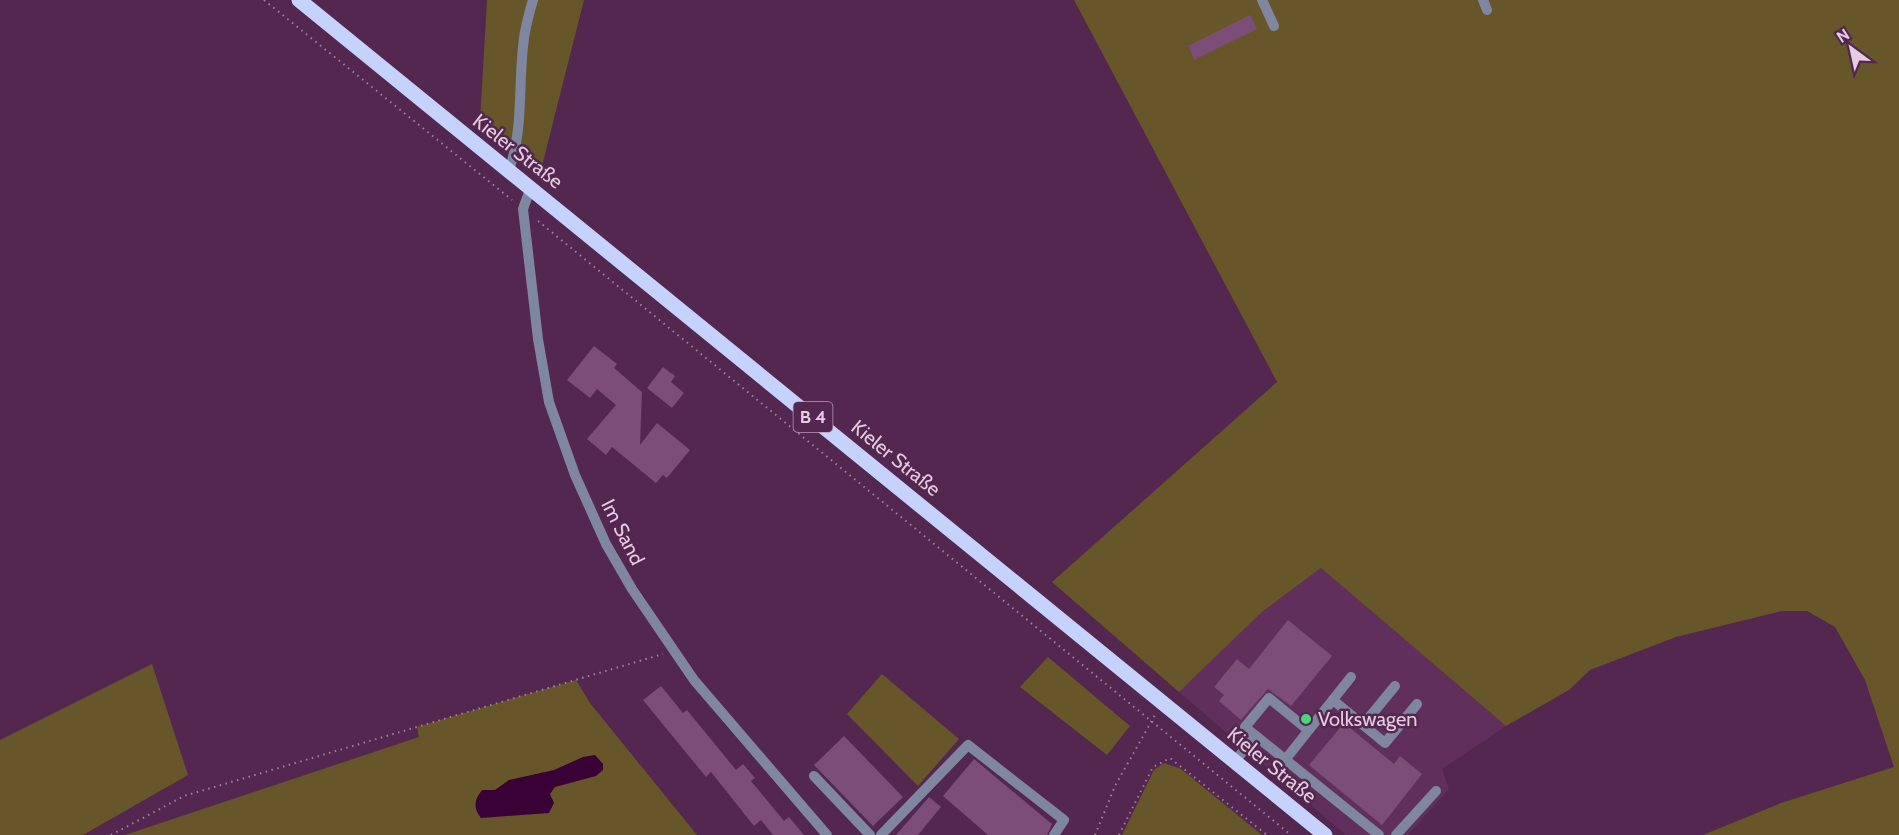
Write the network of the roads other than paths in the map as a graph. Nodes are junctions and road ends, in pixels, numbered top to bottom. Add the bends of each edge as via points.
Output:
1 (299, 0) edge
2 (533, 0) edge
3 (1262, 0) edge
4 (1274, 26) dead end
5 (510, 170) junction
6 (531, 187) junction
7 (1352, 677) dead end
8 (1395, 686) dead end
9 (1333, 700) junction
10 (1417, 704) dead end
11 (1363, 725) junction
12 (1308, 730) junction
13 (1256, 736) junction
14 (1285, 760) junction
15 (1235, 761) junction
16 (814, 776) dead end
17 (1436, 790) dead end
18 (827, 835) edge
19 (870, 835) edge
20 (881, 835) edge
21 (1054, 835) edge
22 (1325, 835) edge
23 (1379, 835) edge
24 (1396, 835) edge

1 - 5 main road, Kieler Straße / B 4
2 - 5 street via 525,32 518,129
3 - 4 street
5 - 6 main road, Kieler Straße / B 4
6 - 15 main road, Kieler Straße / B 4
6 - 18 street, Im Sand via 523,209 549,402 575,475 606,544 694,680
7 - 9 street
8 - 11 street
9 - 11 street
9 - 12 street
10 - 11 street via 1385,743
12 - 13 street via 1269,698 1245,727
12 - 14 street
13 - 14 street
13 - 15 street
14 - 23 street
15 - 22 main road, Kieler Straße / B 4
16 - 19 street
17 - 24 street
20 - 21 street via 968,745 1064,820

